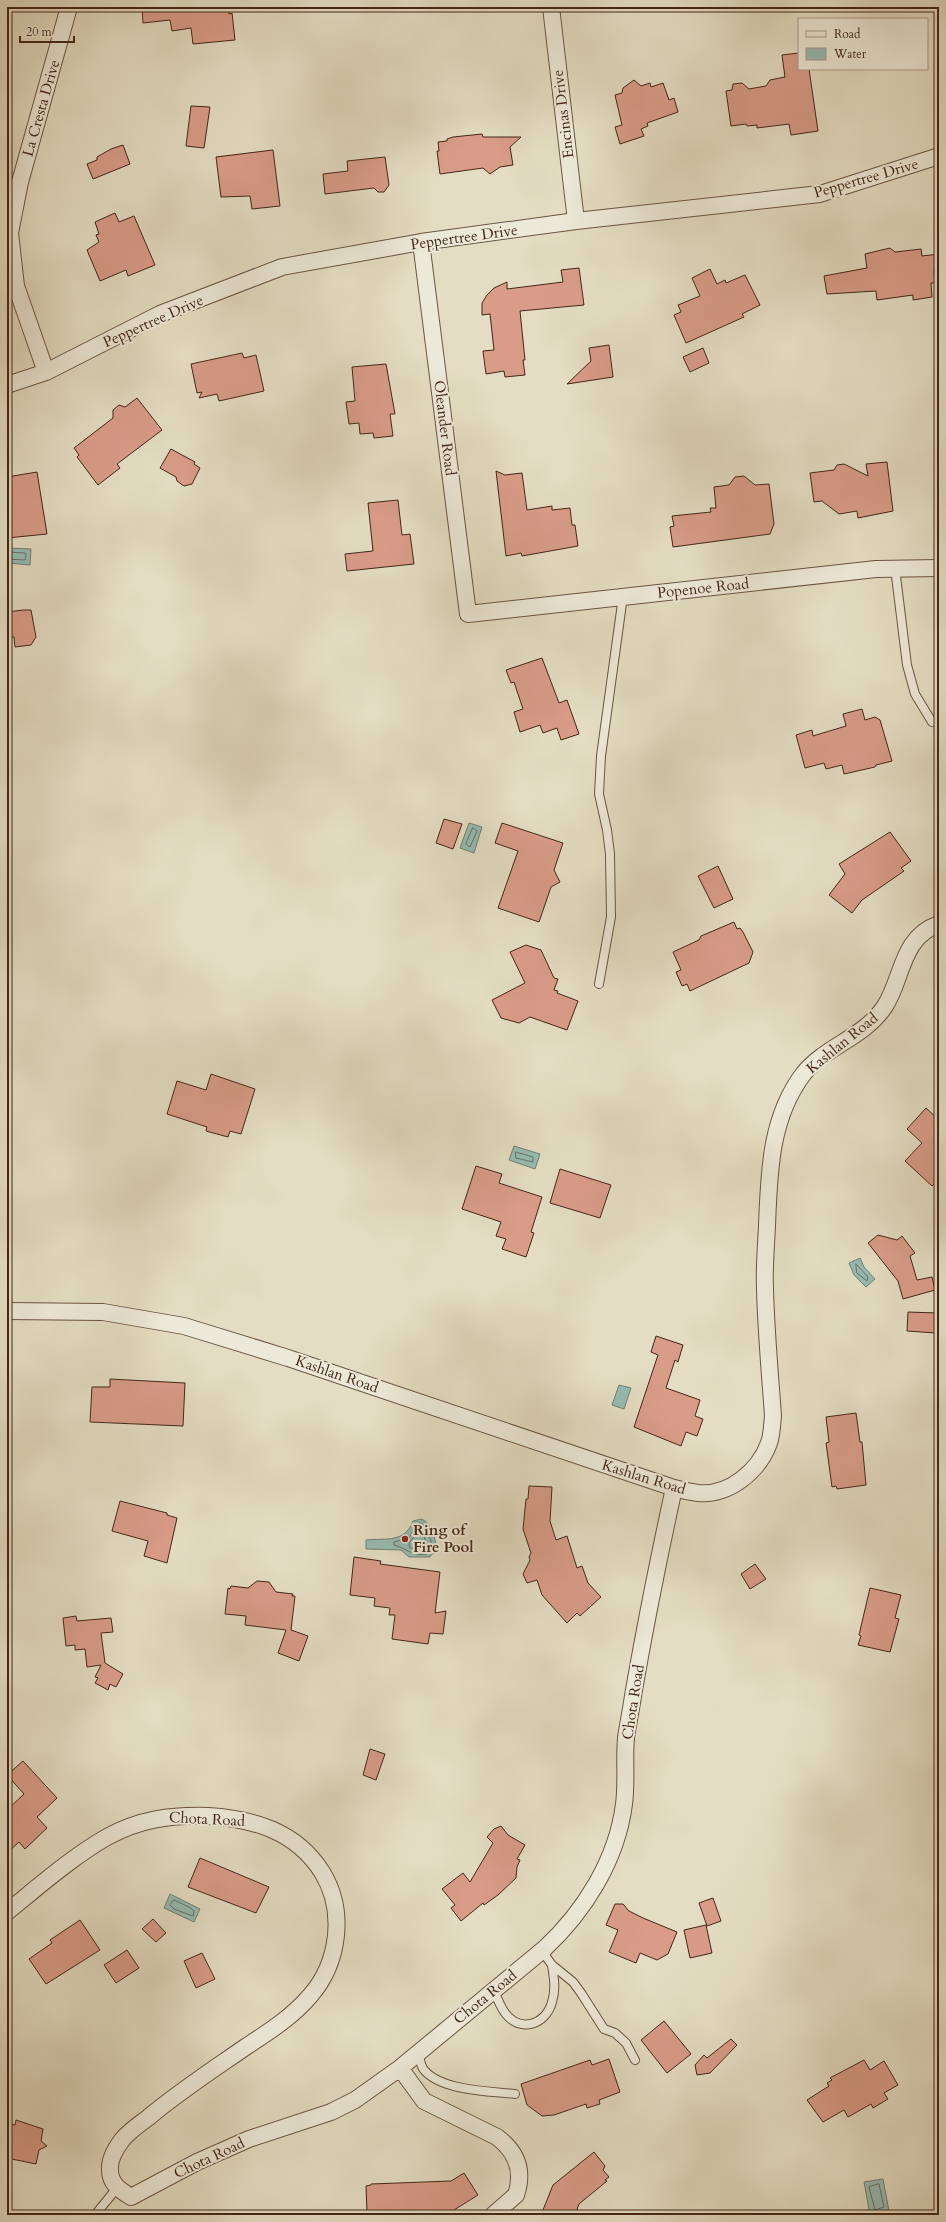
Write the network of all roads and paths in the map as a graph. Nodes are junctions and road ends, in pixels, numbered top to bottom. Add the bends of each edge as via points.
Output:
1 (69, 7) edge
2 (551, 7) edge
3 (939, 156) edge
4 (576, 221) junction
5 (422, 242) junction
6 (46, 372) junction
7 (7, 385) edge
8 (895, 568) junction
9 (939, 568) edge
10 (623, 596) junction
11 (468, 614) joint
12 (932, 722) dead end
13 (939, 924) edge
14 (600, 984) dead end
15 (7, 1311) edge
16 (674, 1488) junction
17 (7, 1912) edge
18 (542, 1951) junction
19 (552, 1965) junction
20 (494, 1990) junction
21 (418, 2052) junction
22 (635, 2060) dead end
23 (400, 2068) junction
24 (515, 2094) dead end
25 (117, 2188) junction
26 (95, 2215) edge
27 (493, 2215) edge

1 - 6 street, La Cresta Drive via 20,182 10,233 16,286
2 - 4 street, Encinas Drive
3 - 4 street, Peppertree Drive via 820,194
4 - 5 street, Peppertree Drive
5 - 6 street, Peppertree Drive via 282,267 160,314
5 - 11 street, Oleander Road
6 - 7 street, Peppertree Drive
8 - 9 street, Popenoe Road
8 - 10 street, Popenoe Road
8 - 12 lane via 907,665 915,694
10 - 11 street, Popenoe Road
10 - 14 lane via 600,771 599,794 610,854 611,917
13 - 16 street, Kashlan Road via 922,933 912,943 904,957 891,995 876,1018 816,1061 795,1088 781,1116 770,1171 765,1288 772,1416 770,1443 756,1467 733,1486 715,1492 699,1493
15 - 16 street, Kashlan Road via 103,1312 184,1326 288,1358
16 - 18 street, Chota Road via 645,1622 628,1730 621,1822 614,1845 596,1883 564,1931
17 - 25 street, Chota Road via 106,1838 125,1828 158,1817 178,1815 228,1817 274,1829 304,1850 324,1875 330,1890 334,1905 336,1938 329,1967 321,1982 291,2016 172,2098 122,2140 113,2156 110,2169 111,2179
18 - 19 lane
18 - 20 street, Chota Road
19 - 20 lane via 555,1988 552,2003 548,2012 538,2022 523,2025 515,2022 505,2013
19 - 22 lane via 573,1982 604,2029 615,2033 626,2043
20 - 21 street, Chota Road
21 - 23 street, Chota Road
21 - 24 lane via 425,2071 436,2079 473,2090
23 - 25 street, Chota Road via 355,2100 331,2112 249,2139 197,2162 131,2197
23 - 27 street via 424,2101 497,2137 515,2154 520,2175 516,2196
25 - 26 lane

